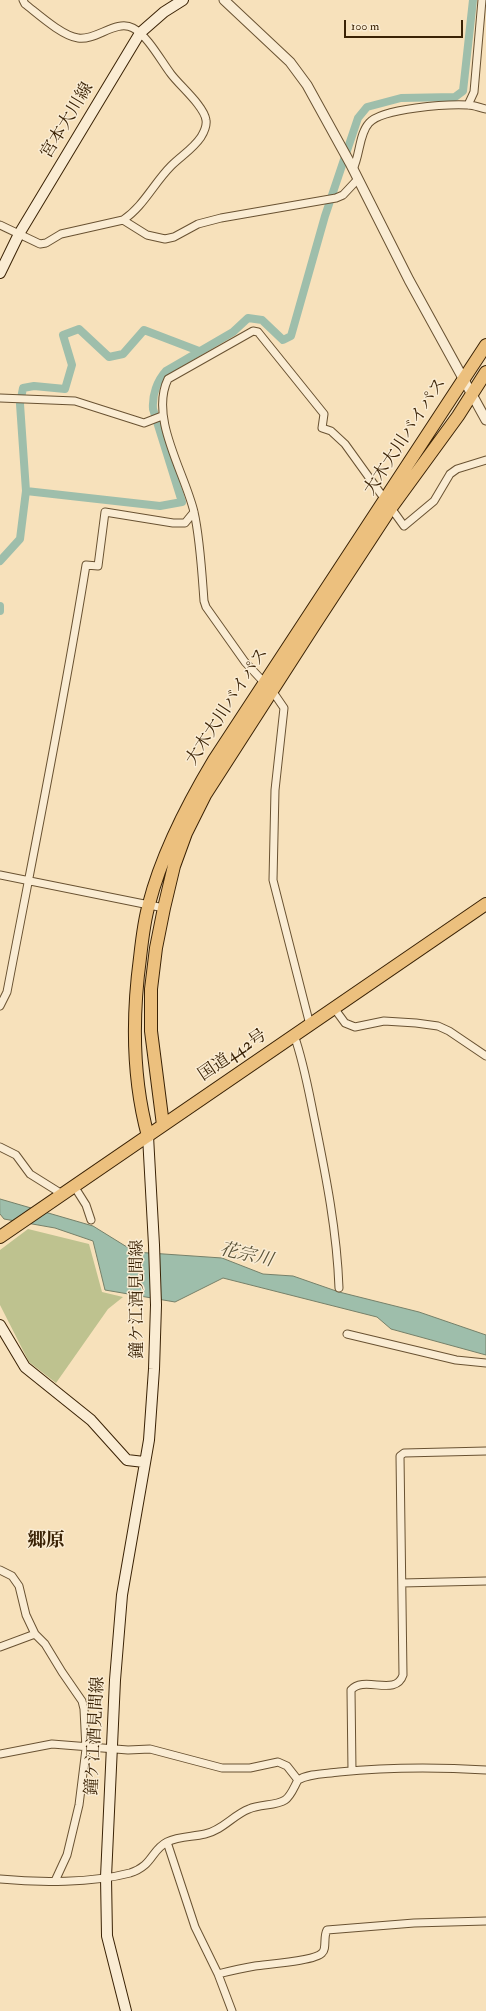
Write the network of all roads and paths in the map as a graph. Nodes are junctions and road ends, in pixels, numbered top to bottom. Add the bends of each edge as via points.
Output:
1 (23, 0) edge
2 (182, 0) edge
3 (224, 0) edge
4 (482, 0) edge
5 (140, 33) junction
6 (468, 105) junction
7 (486, 109) edge
8 (351, 166) junction
9 (358, 180) junction
10 (123, 220) junction
11 (0, 225) edge
12 (19, 234) junction
13 (0, 273) edge
14 (486, 345) edge
15 (486, 372) edge
16 (464, 378) junction
17 (472, 394) junction
18 (0, 398) edge
19 (158, 417) junction
20 (486, 420) edge
21 (486, 460) edge
22 (388, 504) junction
23 (194, 512) junction
24 (264, 682) junction
25 (273, 692) junction
26 (0, 875) edge
27 (28, 881) junction
28 (486, 904) edge
29 (148, 905) junction
30 (164, 908) junction
31 (0, 1006) edge
32 (334, 1008) junction
33 (310, 1025) junction
34 (294, 1035) junction
35 (486, 1056) edge
36 (163, 1125) junction
37 (141, 1141) junction
38 (0, 1148) edge
39 (74, 1186) junction
40 (62, 1194) junction
41 (90, 1220) dead end
42 (0, 1237) edge
43 (339, 1288) dead end
44 (0, 1325) edge
45 (347, 1334) dead end
46 (486, 1363) edge
47 (486, 1451) edge
48 (144, 1462) junction
49 (0, 1570) edge
50 (486, 1580) edge
51 (402, 1583) junction
52 (35, 1634) junction
53 (0, 1647) edge
54 (86, 1746) junction
55 (112, 1749) junction
56 (0, 1754) edge
57 (486, 1770) edge
58 (352, 1771) junction
59 (298, 1780) junction
60 (167, 1842) junction
61 (106, 1877) junction
62 (0, 1878) edge
63 (56, 1881) junction
64 (486, 1921) edge
65 (218, 1974) junction
66 (126, 2011) edge
67 (232, 2011) edge

1 - 5 street via 67,35 77,38 88,38 125,26
2 - 5 main road, 宮本大川線
3 - 8 street via 299,72
4 - 6 street via 474,92
5 - 10 street via 204,112 206,120 201,138 168,170 132,214
5 - 12 main road, 宮本大川線
6 - 7 street
6 - 8 street via 408,108 376,117 368,123 358,160
8 - 9 street
9 - 10 street via 343,195 336,198 221,218 198,224 165,238 147,235
9 - 16 street via 409,280
10 - 12 street via 61,234 40,244
11 - 12 street
12 - 13 main road, 宮本大川線
14 - 16 highway, 大木大川バイパス
15 - 17 highway, 大木大川バイパス
16 - 17 street
16 - 22 highway, 大木大川バイパス via 425,438
17 - 20 street
17 - 22 highway, 大木大川バイパス via 437,446
18 - 19 street via 75,401 144,422
19 - 22 street via 168,379 253,331 258,332 324,414 322,428 340,438
19 - 23 street
21 - 22 street via 457,469 450,474 434,501 404,526
22 - 24 highway, 大木大川バイパス
22 - 25 highway, 大木大川バイパス
23 - 24 street via 206,607 245,662
23 - 27 street via 185,523 173,523 105,512 98,566 86,565 67,681
24 - 25 street
24 - 29 highway, 大木大川バイパス via 182,816
25 - 30 highway, 大木大川バイパス via 205,795 186,833 174,866
25 - 33 street via 284,708 274,790 273,880
26 - 27 street
27 - 29 street
27 - 31 street via 7,992
28 - 32 highway, 国道442号
29 - 30 street
29 - 37 highway, 大木大川バイパス via 138,973 134,1030 136,1075 142,1114
30 - 36 highway, 大木大川バイパス via 151,989 151,1031
32 - 33 highway, 国道442号
32 - 35 street via 345,1023 355,1027 384,1021 438,1026
33 - 34 highway, 国道442号
34 - 36 highway, 国道442号
34 - 43 street via 323,1164 338,1257
36 - 37 highway, 国道442号
37 - 39 highway, 国道442号
37 - 48 main road, 鐘ケ江酒見間線 via 154,1245 156,1305 149,1440
38 - 40 street via 16,1155 30,1174
39 - 40 highway, 国道442号
39 - 41 street via 86,1205
40 - 42 highway, 国道442号
44 - 48 main road via 25,1367 91,1420 127,1460
45 - 46 street via 456,1360
47 - 51 street via 401,1454 399,1460
48 - 55 main road, 鐘ケ江酒見間線 via 122,1595
49 - 52 street via 12,1576 19,1586 26,1615
50 - 51 street
51 - 58 street via 403,1675 401,1681 395,1685 360,1686 352,1690
52 - 53 street
52 - 54 street via 45,1644 82,1701
54 - 55 street
54 - 56 street via 40,1746
54 - 63 street via 79,1805 67,1855
55 - 59 street via 150,1749 222,1768 250,1768 278,1762 287,1766
55 - 61 main road, 鐘ケ江酒見間線
57 - 58 street via 420,1767
58 - 59 street
59 - 60 street via 284,1801 250,1808 220,1829
60 - 61 street via 142,1868
60 - 65 street via 196,1927
61 - 63 street
61 - 66 main road, 鐘ケ江酒見間線 via 107,1936
62 - 63 street
64 - 65 street via 414,1923 328,1930 324,1935 325,1950 322,1954 307,1959
65 - 67 street

